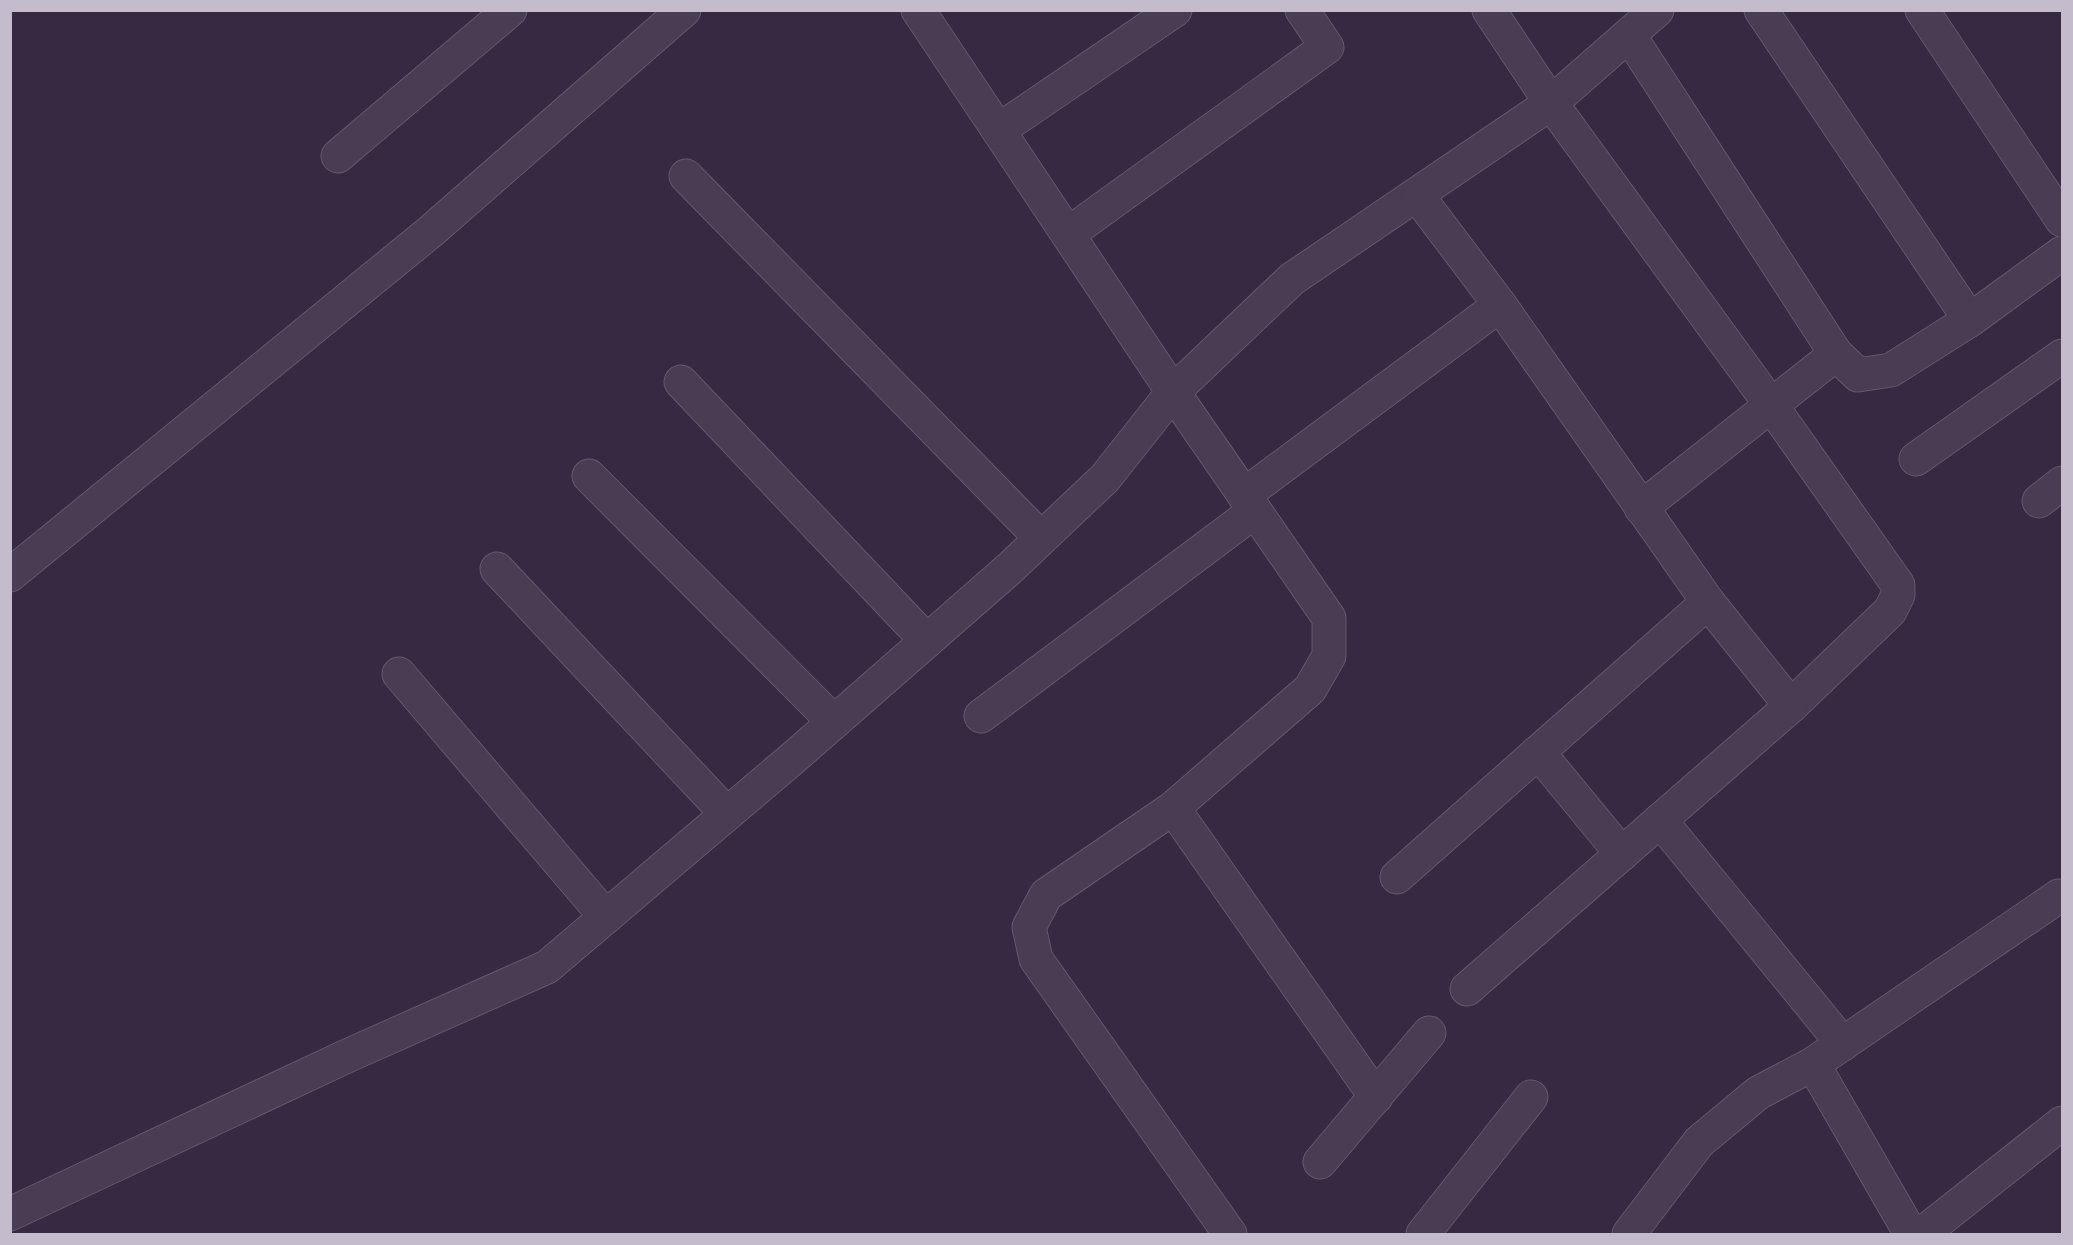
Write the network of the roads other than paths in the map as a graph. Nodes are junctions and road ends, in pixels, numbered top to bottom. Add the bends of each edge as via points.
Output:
1 (510, 10) edge
2 (684, 10) edge
3 (918, 10) edge
4 (1175, 10) edge
5 (1302, 10) edge
6 (1489, 10) edge
7 (1657, 10) edge
8 (1761, 10) edge
9 (1922, 10) edge
10 (1629, 35) junction
11 (1551, 103) junction
12 (999, 130) junction
13 (338, 156) dead end
14 (686, 176) dead end
15 (1417, 195) junction
16 (2062, 219) edge
17 (1068, 234) junction
18 (2062, 252) edge
19 (1500, 305) junction
20 (1970, 320) junction
21 (1836, 354) junction
22 (2062, 356) edge
23 (681, 382) dead end
24 (1173, 392) junction
25 (1771, 405) junction
26 (1916, 459) dead end
27 (589, 476) dead end
28 (1249, 503) junction
29 (1641, 508) junction
30 (1041, 538) junction
31 (497, 569) dead end
32 (10, 575) edge
33 (1708, 602) junction
34 (927, 641) junction
35 (399, 674) dead end
36 (1791, 705) junction
37 (981, 716) dead end
38 (834, 722) junction
39 (1538, 752) junction
40 (1173, 808) junction
41 (727, 814) junction
42 (1660, 820) junction
43 (1622, 854) junction
44 (1397, 877) dead end
45 (2059, 896) dead end
46 (606, 917) junction
47 (1467, 989) dead end
48 (1429, 1033) dead end
49 (1843, 1044) junction
50 (1813, 1064) junction
51 (1376, 1096) junction
52 (1531, 1097) dead end
53 (2062, 1123) edge
54 (1320, 1162) dead end
55 (10, 1214) edge
56 (1229, 1234) edge
57 (1423, 1234) edge
58 (1629, 1234) edge
59 (1911, 1234) edge
60 (1922, 1234) edge

1 - 13 street
2 - 32 street via 430,232
3 - 12 street
4 - 12 street
5 - 17 street via 1327,47
6 - 11 street
7 - 10 street
8 - 20 street
9 - 16 street
10 - 11 street
10 - 21 street
11 - 15 street
11 - 25 street
12 - 17 street
14 - 30 street
15 - 19 street
15 - 24 street via 1292,279
17 - 24 street
18 - 20 street
19 - 28 street
19 - 29 street
20 - 21 street via 1891,370 1858,375
21 - 25 street
22 - 26 street
23 - 34 street
24 - 28 street
24 - 30 street via 1105,478
25 - 29 street
25 - 36 street via 1898,585 1890,611
27 - 38 street
28 - 37 street
28 - 40 street via 1329,618 1329,656 1310,689
29 - 33 street
30 - 34 street
31 - 41 street
33 - 36 street
33 - 39 street
34 - 38 street
35 - 46 street
36 - 42 street
38 - 41 street
39 - 43 street
39 - 44 street
40 - 51 street
40 - 56 street via 1046,895 1029,927 1036,959
41 - 46 street
42 - 43 street
42 - 49 street
43 - 47 street
45 - 49 street
46 - 55 street via 548,967
48 - 51 street
49 - 50 street
50 - 58 street via 1758,1094 1699,1142
50 - 59 street
51 - 54 street
52 - 57 street
53 - 60 street

